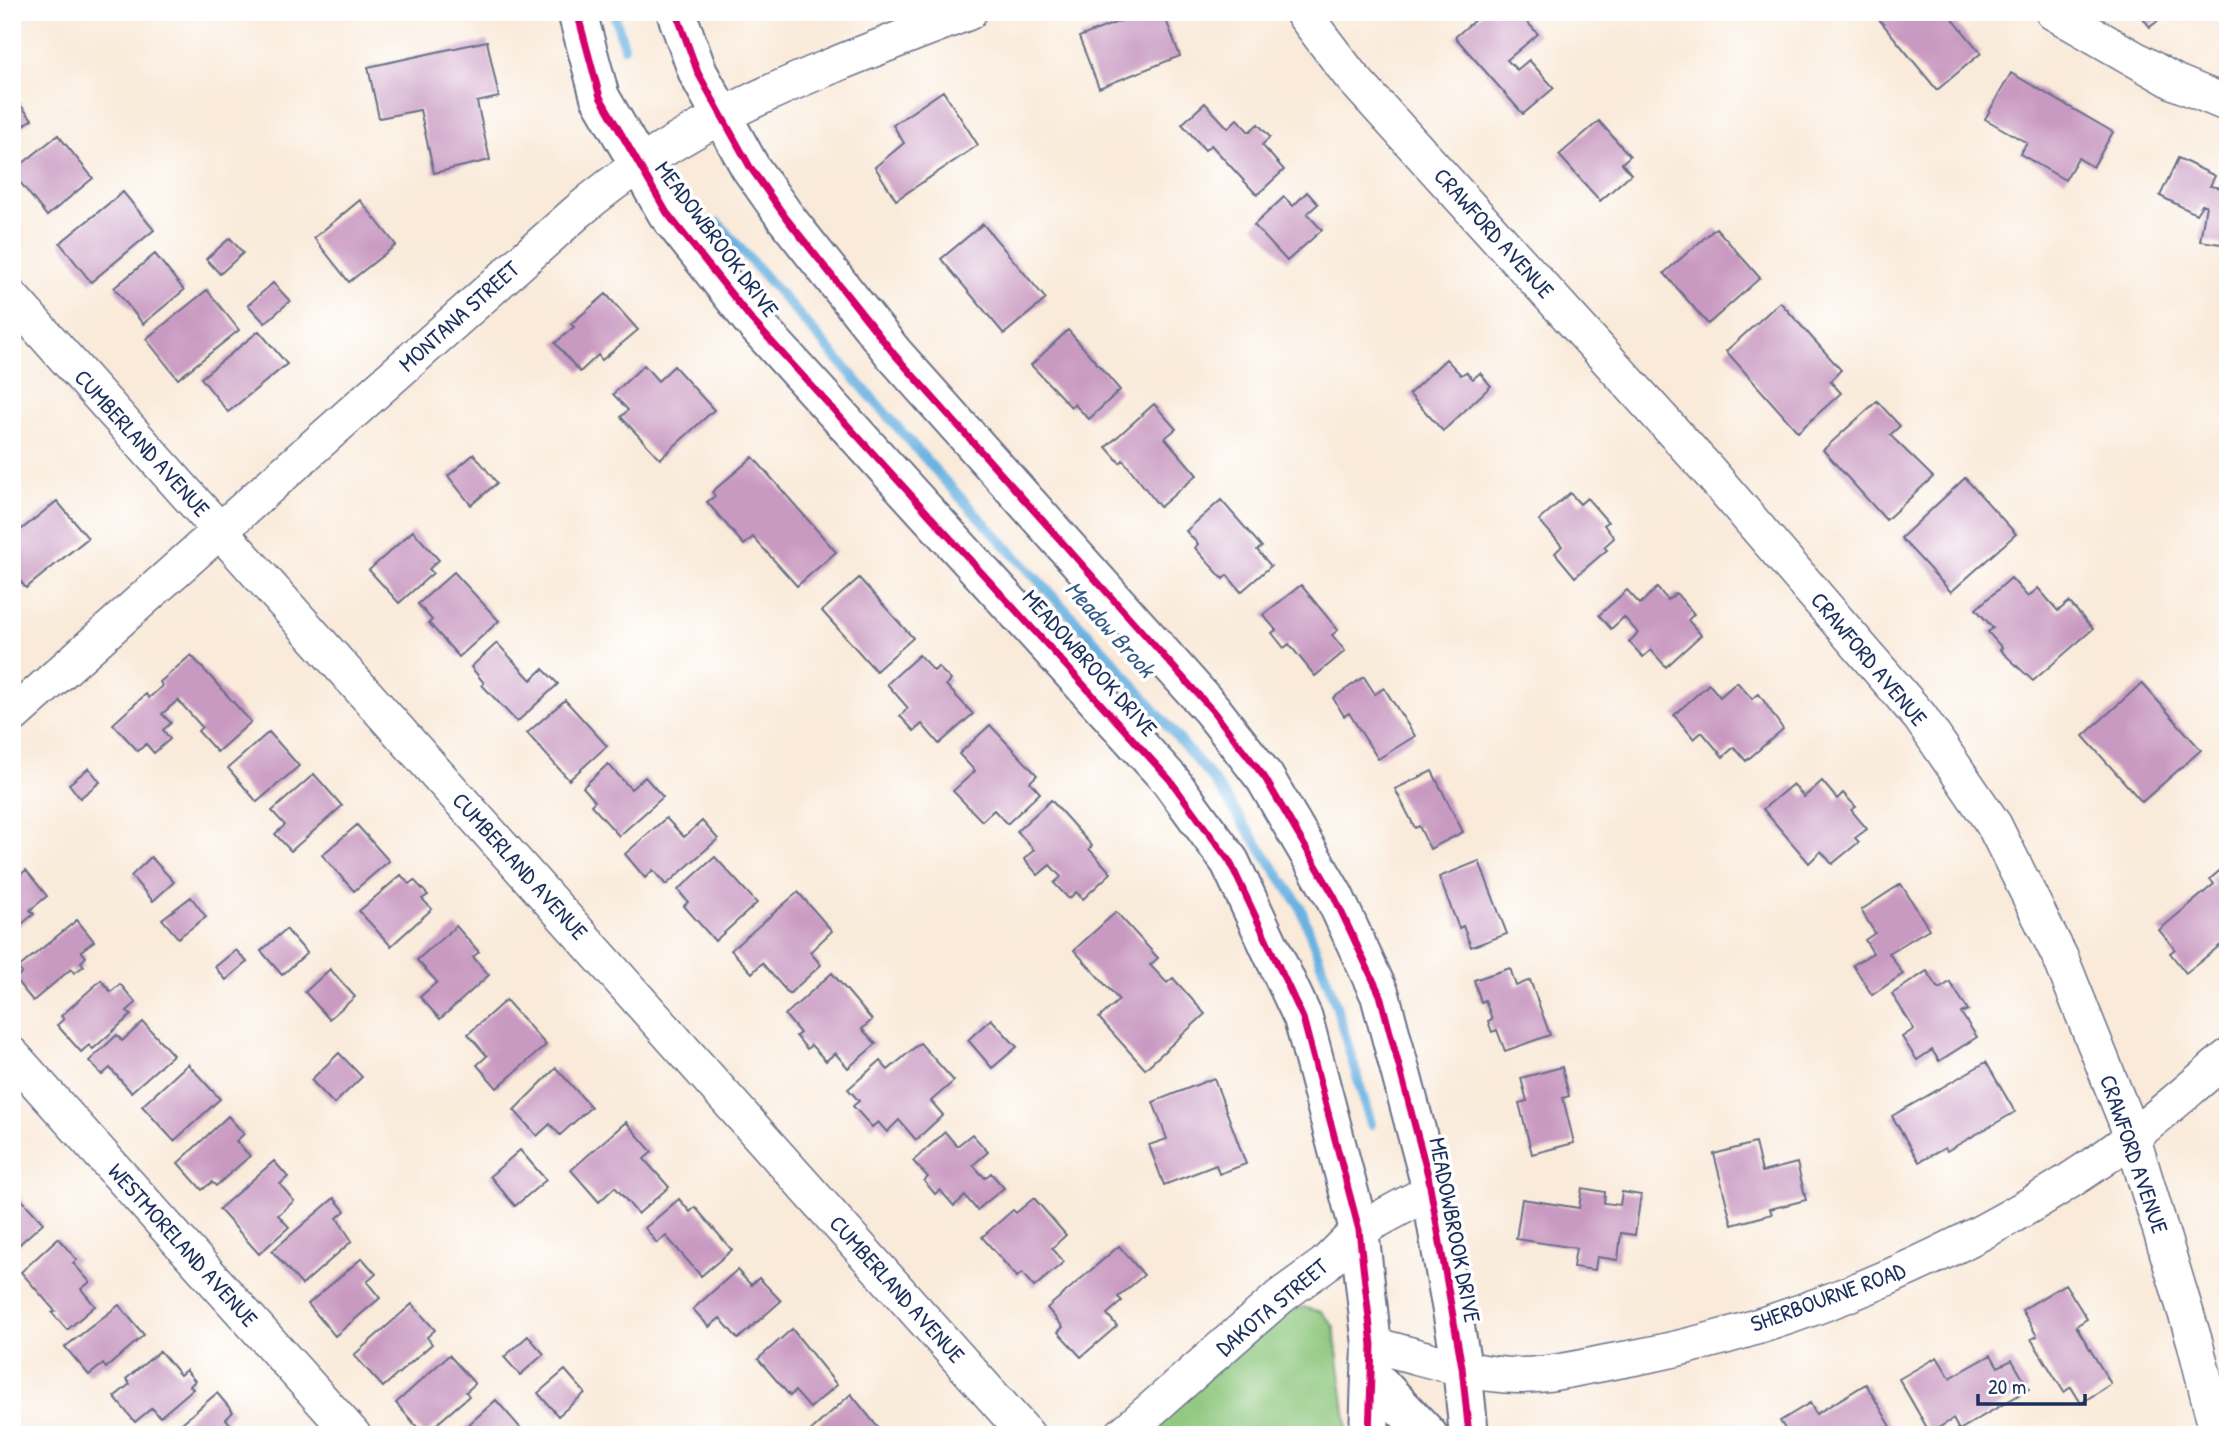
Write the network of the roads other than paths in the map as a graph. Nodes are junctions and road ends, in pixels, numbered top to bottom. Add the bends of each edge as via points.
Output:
1 (577, 12) edge
2 (676, 12) edge
3 (969, 12) edge
4 (1302, 12) edge
5 (2053, 12) edge
6 (2228, 104) edge
7 (721, 115) junction
8 (636, 164) junction
9 (12, 298) edge
10 (219, 529) junction
11 (12, 716) edge
12 (12, 1055) edge
13 (2228, 1057) edge
14 (2132, 1136) junction
15 (1431, 1191) junction
16 (1359, 1230) junction
17 (1372, 1360) junction
18 (1462, 1367) junction
19 (353, 1435) edge
20 (1027, 1435) edge
21 (1122, 1435) edge
22 (1369, 1435) edge
23 (1428, 1435) edge
24 (1469, 1435) edge
25 (2218, 1435) edge

1 - 8 street, MEADOWBROOK DRIVE via 600,97
2 - 7 street, MEADOWBROOK DRIVE via 698,74
3 - 7 street, MONTANA STREET via 796,79
4 - 14 street, CRAWFORD AVENUE via 1350,75 1707,469 1920,717 1994,825 2061,960
5 - 6 street via 2175,82
7 - 8 street, MONTANA STREET
7 - 15 street, MEADOWBROOK DRIVE via 786,218 894,354 1212,710 1265,778 1334,896 1380,995
8 - 10 street, MONTANA STREET
8 - 16 street, MEADOWBROOK DRIVE via 667,213 752,320 1170,780 1230,862 1303,1018
9 - 10 street, CUMBERLAND AVENUE
10 - 11 street, MONTANA STREET
10 - 20 street, CUMBERLAND AVENUE
12 - 19 street, WESTMORELAND AVENUE
13 - 14 street, SHERBOURNE ROAD
14 - 18 street, SHERBOURNE ROAD via 2102,1160 2010,1216 1928,1259 1824,1304 1650,1355 1534,1375
14 - 25 street, CRAWFORD AVENUE
15 - 16 street, DAKOTA STREET
15 - 18 street, MEADOWBROOK DRIVE
16 - 17 street, MEADOWBROOK DRIVE
16 - 21 street, DAKOTA STREET
17 - 18 street, SHERBOURNE ROAD
17 - 22 street, MEADOWBROOK DRIVE
17 - 23 street
18 - 24 street, MEADOWBROOK DRIVE

